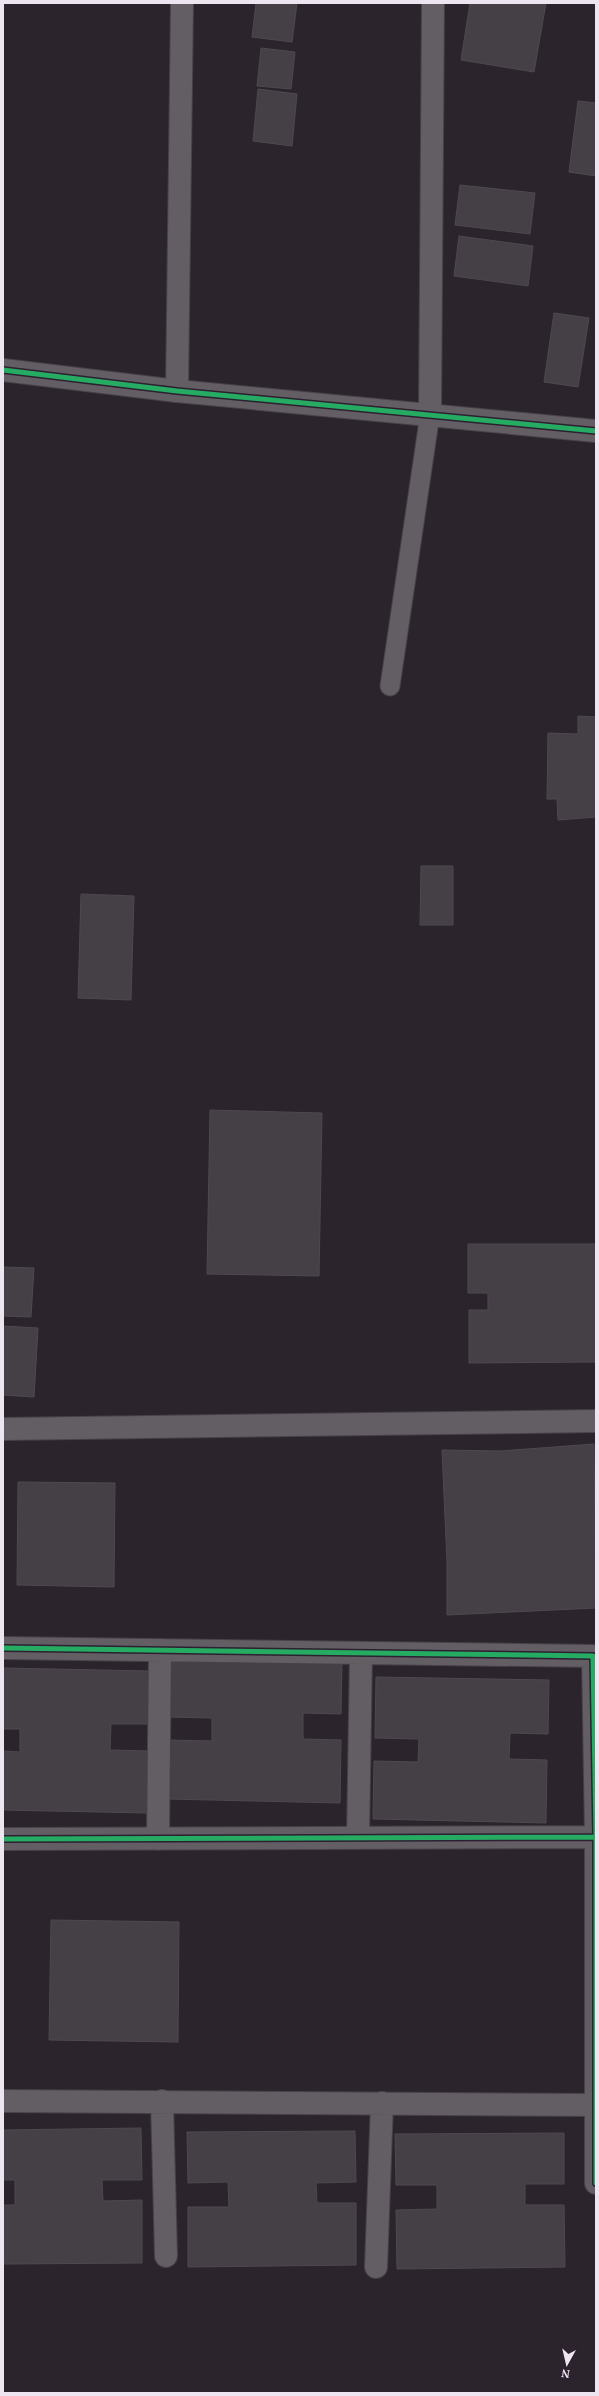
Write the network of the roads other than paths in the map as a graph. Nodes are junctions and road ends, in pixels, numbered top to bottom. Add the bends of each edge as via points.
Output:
1 (182, 3) edge
2 (433, 3) edge
3 (3, 370) edge
4 (177, 391) junction
5 (430, 414) junction
6 (596, 432) edge
7 (390, 686) dead end
8 (596, 1421) edge
9 (3, 1429) edge
10 (3, 1648) edge
11 (160, 1650) junction
12 (361, 1653) junction
13 (595, 1785) edge
14 (596, 1837) edge
15 (358, 1838) junction
16 (3, 1839) edge
17 (158, 1839) junction
18 (3, 2101) edge
19 (162, 2101) junction
20 (382, 2103) junction
21 (595, 2105) junction
22 (596, 2182) edge
23 (166, 2256) dead end
24 (376, 2267) dead end

1 - 4 street
2 - 5 street
3 - 4 street
4 - 5 street
5 - 6 street
5 - 7 lane
8 - 9 street
10 - 11 street
11 - 12 street
11 - 17 street
12 - 13 street via 593,1656
12 - 15 street
13 - 14 street
14 - 15 street
14 - 21 street
15 - 17 street
16 - 17 street
18 - 19 street
19 - 20 street
19 - 23 street
20 - 21 street
20 - 24 street
21 - 22 street

